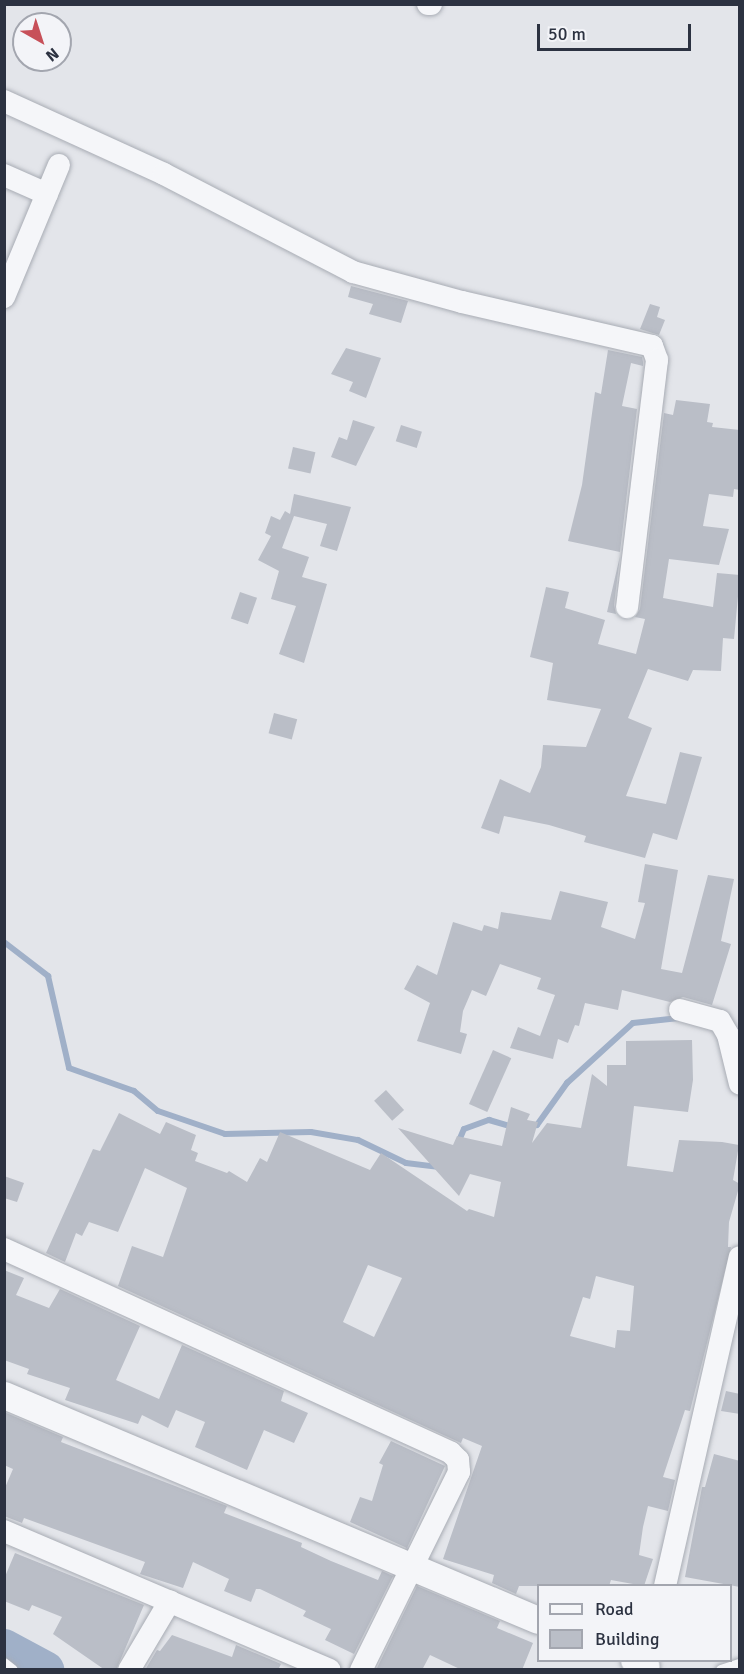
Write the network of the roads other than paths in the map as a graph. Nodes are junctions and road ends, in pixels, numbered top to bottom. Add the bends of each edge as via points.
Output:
1 (4, 100) edge
2 (59, 165) dead end
3 (4, 175) edge
4 (47, 194) junction
5 (5, 294) edge
6 (627, 607) dead end
7 (680, 1010) dead end
8 (740, 1084) edge
9 (4, 1249) edge
10 (740, 1257) edge
11 (4, 1395) edge
12 (4, 1532) edge
13 (411, 1567) junction
14 (665, 1584) edge
15 (170, 1601) junction
16 (537, 1620) edge
17 (4, 1663) edge
18 (740, 1664) edge
19 (13, 1670) edge
20 (129, 1670) edge
21 (330, 1670) edge
22 (361, 1670) edge
23 (721, 1670) edge

1 - 6 street via 164,174 353,272 652,346 657,360
2 - 4 street
3 - 4 street
4 - 5 street
7 - 8 street via 724,1028
9 - 13 street via 451,1453 458,1460 459,1473
10 - 14 street
11 - 13 street
12 - 15 street
13 - 16 street
13 - 22 street
15 - 20 street
15 - 21 street
17 - 19 lane
18 - 23 lane

